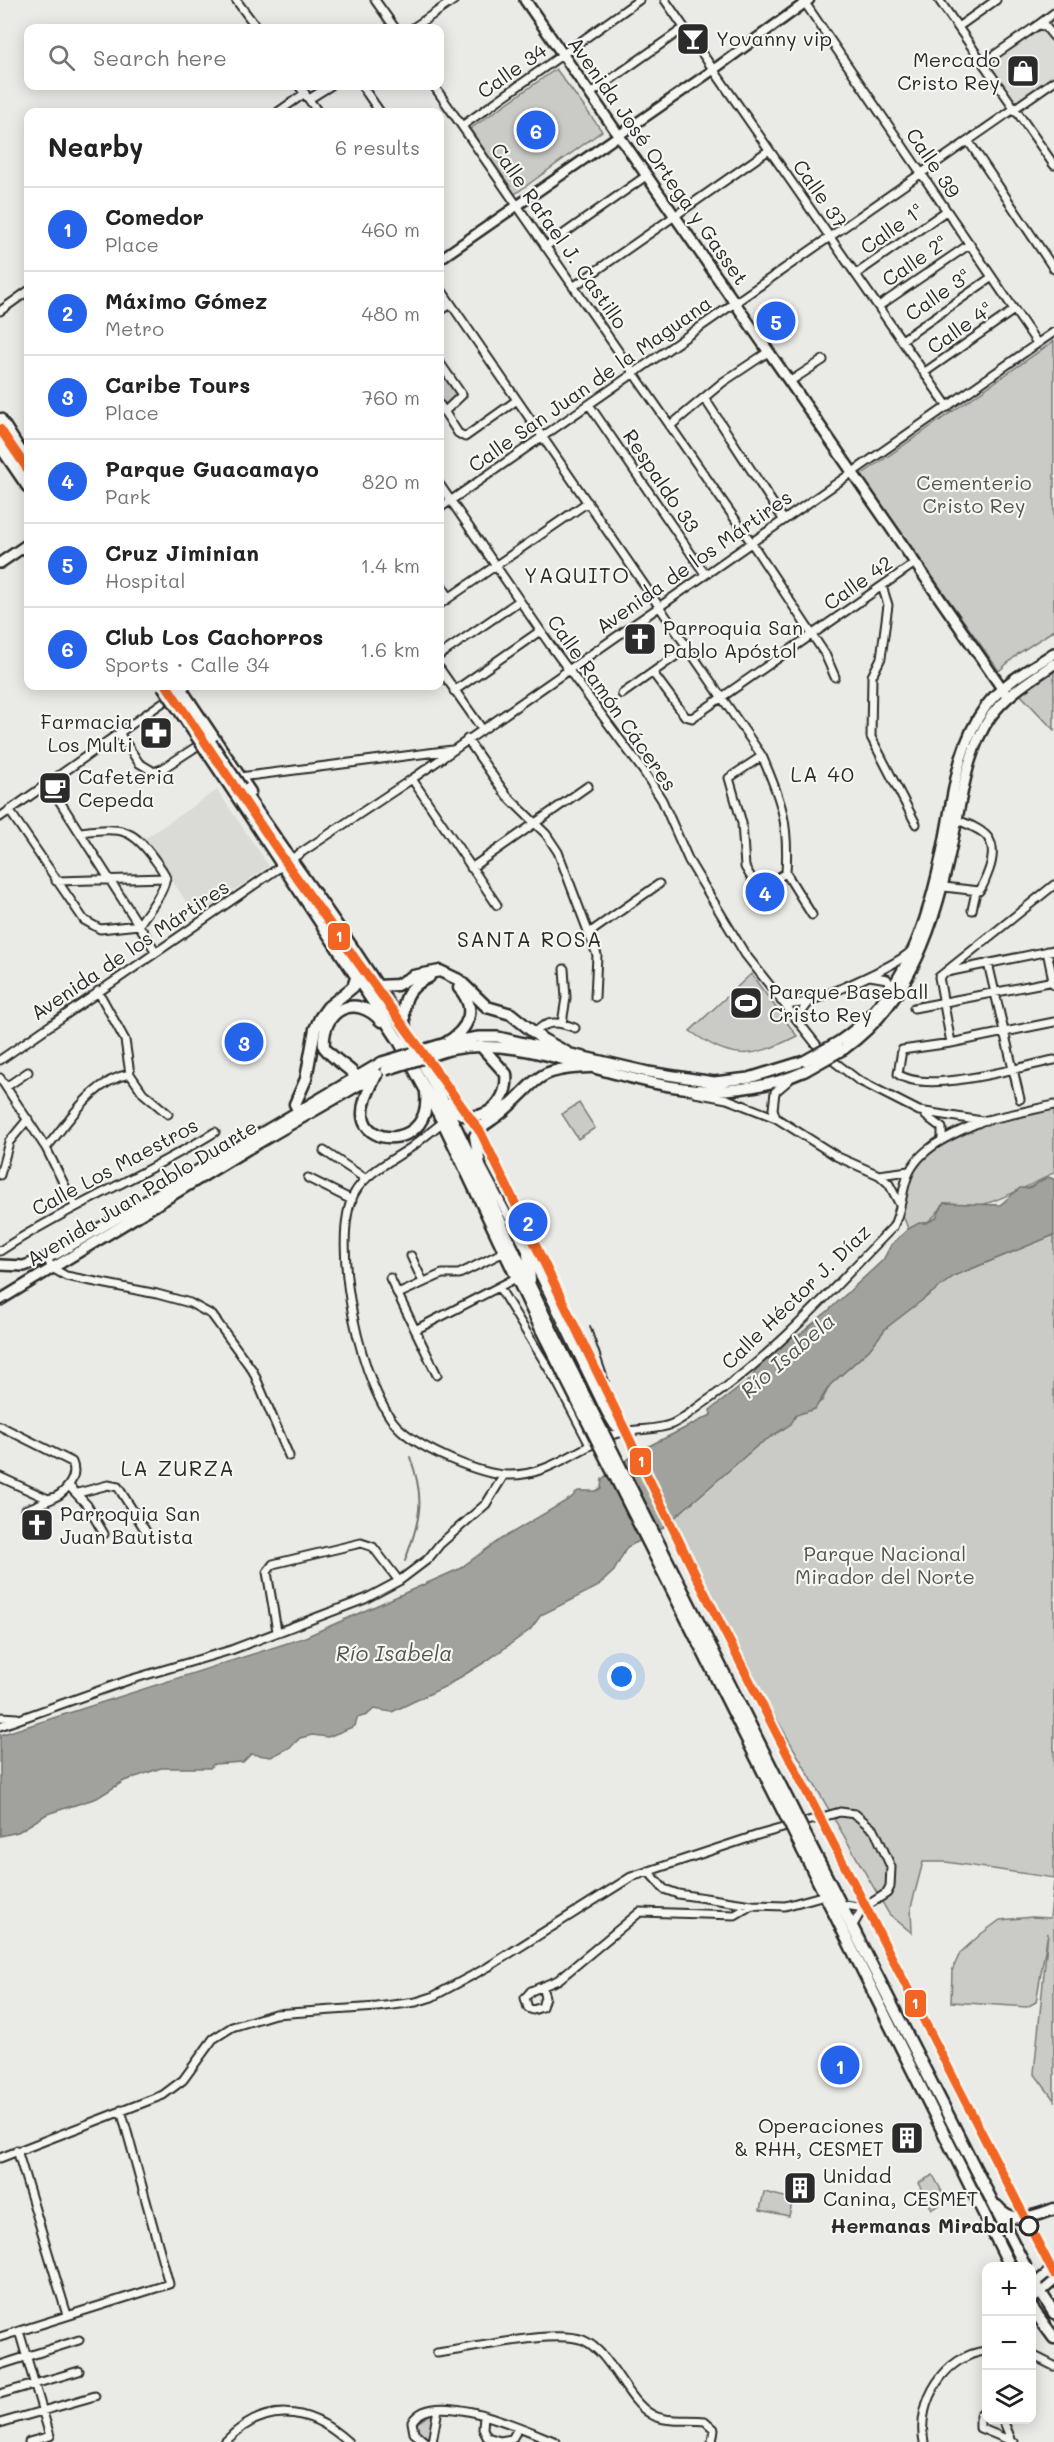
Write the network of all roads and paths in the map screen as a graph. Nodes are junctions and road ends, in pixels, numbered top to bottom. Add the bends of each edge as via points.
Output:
1 (236, 0) edge
2 (375, 0) edge
3 (454, 0) edge
4 (525, 0) edge
5 (639, 0) edge
6 (665, 0) edge
7 (939, 0) edge
8 (996, 0) edge
9 (806, 1) edge
10 (1054, 13) edge
11 (254, 24) edge
12 (392, 24) edge
13 (419, 24) edge
14 (1038, 25) junction
15 (958, 27) junction
16 (684, 28) junction
17 (1054, 37) edge
18 (563, 55) junction
19 (983, 63) junction
20 (713, 70) junction
21 (1054, 81) edge
22 (302, 90) edge
23 (321, 90) edge
24 (365, 90) edge
25 (437, 90) edge
26 (590, 94) junction
27 (307, 96) junction
28 (1014, 107) junction
29 (285, 108) edge
30 (315, 108) edge
31 (377, 108) edge
32 (462, 126) junction
33 (617, 135) junction
34 (969, 142) junction
35 (769, 150) junction
36 (1054, 165) edge
37 (921, 175) junction
38 (646, 176) junction
39 (518, 205) junction
40 (946, 211) junction
41 (674, 216) junction
42 (831, 238) junction
43 (970, 244) junction
44 (545, 247) junction
45 (444, 256) edge
46 (1054, 269) edge
47 (856, 274) junction
48 (992, 278) junction
49 (573, 286) junction
50 (24, 294) edge
51 (444, 294) edge
52 (451, 304) junction
53 (735, 304) junction
54 (879, 306) junction
55 (444, 308) edge
56 (1014, 310) junction
57 (0, 311) edge
58 (1054, 332) edge
59 (902, 340) junction
60 (1037, 343) junction
61 (768, 352) junction
62 (823, 360) dead end
63 (444, 369) edge
64 (925, 372) junction
65 (635, 373) junction
66 (789, 382) junction
67 (705, 399) junction
68 (517, 400) junction
69 (590, 406) junction
70 (948, 407) junction
71 (444, 408) edge
72 (444, 412) edge
73 (0, 419) edge
74 (670, 426) junction
75 (0, 429) edge
76 (544, 438) junction
77 (0, 446) edge
78 (0, 456) edge
79 (24, 457) edge
80 (24, 465) edge
81 (851, 472) junction
82 (24, 481) edge
83 (24, 490) edge
84 (444, 491) edge
85 (450, 501) junction
86 (588, 502) junction
87 (444, 505) edge
88 (783, 519) junction
89 (752, 542) junction
90 (24, 547) edge
91 (0, 563) edge
92 (915, 563) junction
93 (495, 565) junction
94 (705, 574) junction
95 (882, 586) junction
96 (444, 589) edge
97 (449, 597) junction
98 (444, 601) edge
99 (519, 601) junction
100 (660, 607) junction
101 (540, 630) junction
102 (812, 634) junction
103 (687, 648) junction
104 (444, 652) edge
105 (1054, 653) edge
106 (1054, 664) edge
107 (569, 669) junction
108 (653, 673) junction
109 (444, 675) edge
110 (835, 677) dead end
111 (163, 690) edge
112 (164, 690) edge
113 (176, 690) edge
114 (182, 690) edge
115 (454, 691) junction
116 (1005, 693) junction
117 (622, 694) dead end
118 (721, 696) junction
119 (168, 698) junction
120 (482, 729) junction
121 (119, 733) junction
122 (467, 739) junction
123 (199, 745) junction
124 (452, 750) junction
125 (762, 756) junction
126 (412, 779) junction
127 (48, 783) junction
128 (238, 785) junction
129 (588, 786) dead end
130 (9, 810) junction
131 (0, 817) edge
132 (957, 820) junction
133 (536, 824) junction
134 (916, 824) dead end
135 (80, 832) junction
136 (293, 858) junction
137 (280, 867) junction
138 (471, 868) junction
139 (786, 873) junction
140 (110, 878) junction
141 (166, 878) junction
142 (56, 881) junction
143 (658, 884) dead end
144 (301, 885) junction
145 (1054, 885) edge
146 (944, 887) junction
147 (976, 892) junction
148 (497, 905) dead end
149 (972, 910) dead end
150 (812, 915) dead end
151 (139, 925) junction
152 (589, 933) junction
153 (914, 948) junction
154 (1051, 950) edge
155 (156, 952) junction
156 (988, 963) junction
157 (564, 969) dead end
158 (357, 975) junction
159 (942, 975) junction
160 (868, 976) junction
161 (1054, 982) edge
162 (377, 986) junction
163 (891, 988) junction
164 (98, 991) junction
165 (994, 993) junction
166 (595, 997) dead end
167 (813, 999) junction
168 (780, 1001) junction
169 (944, 1002) junction
170 (914, 1008) dead end
171 (1054, 1022) edge
172 (562, 1023) junction
173 (801, 1025) junction
174 (575, 1028) dead end
175 (1003, 1032) junction
176 (535, 1033) junction
177 (403, 1037) junction
178 (951, 1043) junction
179 (447, 1046) junction
180 (481, 1046) junction
181 (841, 1046) junction
182 (566, 1052) junction
183 (0, 1060) edge
184 (1054, 1060) edge
185 (589, 1067) junction
186 (1012, 1068) junction
187 (381, 1069) junction
188 (802, 1069) junction
189 (28, 1072) dead end
190 (130, 1074) junction
191 (0, 1078) edge
192 (360, 1080) junction
193 (6, 1087) junction
194 (669, 1087) junction
195 (426, 1089) junction
196 (440, 1094) junction
197 (1020, 1099) dead end
198 (1054, 1105) edge
199 (919, 1111) junction
200 (168, 1114) dead end
201 (300, 1114) junction
202 (777, 1118) junction
203 (28, 1119) junction
204 (982, 1121) junction
205 (442, 1122) junction
206 (215, 1132) dead end
207 (942, 1140) junction
208 (46, 1148) junction
209 (324, 1151) dead end
210 (479, 1161) junction
211 (909, 1171) junction
212 (0, 1175) edge
213 (879, 1175) junction
214 (308, 1178) dead end
215 (366, 1179) junction
216 (484, 1186) junction
217 (352, 1200) junction
218 (75, 1206) junction
219 (901, 1208) junction
220 (0, 1251) edge
221 (504, 1252) junction
222 (528, 1252) junction
223 (411, 1256) dead end
224 (47, 1258) junction
225 (0, 1265) edge
226 (52, 1268) junction
227 (390, 1278) dead end
228 (516, 1278) junction
229 (423, 1282) junction
230 (530, 1286) junction
231 (499, 1287) junction
232 (398, 1294) junction
233 (0, 1300) edge
234 (546, 1329) junction
235 (415, 1330) junction
236 (437, 1375) dead end
237 (1, 1430) edge
238 (622, 1430) junction
239 (590, 1444) junction
240 (289, 1456) dead end
241 (504, 1475) junction
242 (0, 1477) edge
243 (69, 1486) junction
244 (78, 1493) junction
245 (54, 1498) junction
246 (25, 1510) dead end
247 (147, 1533) dead end
248 (104, 1534) dead end
249 (399, 1581) junction
250 (277, 1631) junction
251 (0, 1718) edge
252 (23, 1718) junction
253 (0, 1726) edge
254 (807, 1849) junction
255 (648, 1871) junction
256 (825, 1895) junction
257 (840, 1904) junction
258 (752, 1905) junction
259 (863, 1908) junction
260 (852, 1927) junction
261 (542, 1987) dead end
262 (121, 2110) junction
263 (18, 2150) junction
264 (0, 2158) edge
265 (986, 2191) junction
266 (1054, 2209) edge
267 (1008, 2262) edge
268 (1023, 2262) edge
269 (1054, 2267) edge
270 (1054, 2281) edge
271 (1036, 2286) edge
272 (1036, 2287) edge
273 (1036, 2290) edge
274 (1036, 2313) edge
275 (1054, 2313) edge
276 (67, 2314) junction
277 (19, 2331) junction
278 (0, 2337) edge
279 (1054, 2338) edge
280 (79, 2340) dead end
281 (982, 2351) edge
282 (437, 2353) dead end
283 (27, 2357) junction
284 (1036, 2357) edge
285 (0, 2365) edge
286 (1054, 2366) edge
287 (79, 2371) dead end
288 (35, 2384) junction
289 (0, 2394) edge
290 (95, 2396) dead end
291 (438, 2409) junction
292 (43, 2411) junction
293 (982, 2413) edge
294 (484, 2415) junction
295 (0, 2423) edge
296 (1005, 2424) edge
297 (519, 2427) junction
298 (1012, 2441) edge
299 (29, 2442) edge
300 (225, 2442) edge
301 (348, 2442) edge
302 (425, 2442) edge
303 (432, 2442) edge
304 (556, 2442) edge
305 (712, 2442) edge
306 (924, 2442) edge

1 - 11 street
2 - 12 street
3 - 13 street
4 - 18 main road, Avenida José Ortega y Gasset
5 - 18 street, Calle 34
6 - 16 street, Calle 37
7 - 15 street
8 - 15 street
9 - 20 street
9 - 37 street, Calle 39
10 - 14 street
14 - 17 street via 1045,26
14 - 19 street
15 - 19 street
16 - 20 street, Calle 37
16 - 26 street
18 - 26 main road, Avenida José Ortega y Gasset
18 - 32 street, Calle 34
19 - 28 street
20 - 33 street
20 - 35 street, Calle 37
21 - 28 street, Calle San Juan de la Maguana
22 - 27 street
23 - 27 street
24 - 31 street
25 - 32 street, Calle Rafael J. Castillo
26 - 33 main road, Avenida José Ortega y Gasset
27 - 29 street
27 - 30 street
28 - 34 street, Calle San Juan de la Maguana
28 - 36 street
32 - 39 street, Calle Rafael J. Castillo
33 - 38 main road, Avenida José Ortega y Gasset
33 - 39 street
34 - 37 street, Calle San Juan de la Maguana
34 - 46 street
35 - 41 street
35 - 42 street, Calle 37
37 - 40 street, Calle 39
37 - 42 street, Calle San Juan de la Maguana
38 - 41 main road, Avenida José Ortega y Gasset
38 - 44 street
39 - 44 street, Calle Rafael J. Castillo
39 - 45 street
40 - 43 street, Calle 39
40 - 47 street, Calle 1ª
41 - 49 street
41 - 53 main road, Avenida José Ortega y Gasset
42 - 47 street, Calle 37
42 - 53 street, Calle San Juan de la Maguana
43 - 48 street, Calle 39
43 - 54 street, Calle 2ª
44 - 49 street, Calle Rafael J. Castillo
47 - 54 street, Calle 37
48 - 56 street, Calle 39
48 - 59 street, Calle 3ª
49 - 65 street, Calle Rafael J. Castillo
50 - 57 street
51 - 52 street
52 - 55 street
52 - 68 street
53 - 61 main road, Avenida José Ortega y Gasset
53 - 65 street, Calle San Juan de la Maguana
54 - 59 street, Calle 37
56 - 60 street, Calle 39
56 - 64 street, Calle 4ª
58 - 60 street, Avenida de los Mártires
59 - 64 street, Calle 37
60 - 70 street, Avenida de los Mártires
61 - 66 main road, Avenida José Ortega y Gasset
61 - 67 street
62 - 66 street
63 - 71 street via 462,395
64 - 70 street, Calle 37
65 - 69 street, Calle San Juan de la Maguana
65 - 74 street, Calle Rafael J. Castillo
66 - 81 main road, Avenida José Ortega y Gasset
67 - 74 street
67 - 88 street
68 - 72 street via 465,437
68 - 76 street
69 - 76 street, Calle San Juan de la Maguana
69 - 94 street, Respaldo 33
70 - 81 street, Avenida de los Mártires
73 - 79 main road
74 - 89 street, Calle Rafael J. Castillo
75 - 80 main road
76 - 85 street, Calle San Juan de la Maguana
76 - 86 street
77 - 82 main road
78 - 83 main road
81 - 88 street, Avenida de los Mártires
81 - 92 main road, Avenida José Ortega y Gasset
84 - 85 street, Calle Ramón Cáceres
85 - 87 street, Calle San Juan de la Maguana
85 - 93 street, Calle Ramón Cáceres
86 - 93 street
86 - 100 street
88 - 89 street, Avenida de los Mártires
89 - 94 street, Avenida de los Mártires
89 - 102 street, Calle Rafael J. Castillo
90 - 91 main road
92 - 95 street, Calle 42
92 - 116 main road, Avenida José Ortega y Gasset
93 - 97 street
93 - 99 street, Calle Ramón Cáceres
94 - 100 street, Avenida de los Mártires
95 - 102 street, Calle 42
95 - 134 street via 888,605 881,658 872,676 871,737
96 - 97 street
97 - 98 street
99 - 101 street, Calle Ramón Cáceres
99 - 104 street
100 - 103 street
100 - 107 street, Avenida de los Mártires
101 - 107 street, Calle Ramón Cáceres
101 - 115 street
102 - 110 street, Calle Rafael J. Castillo
102 - 118 street, Calle 42
103 - 108 street
103 - 118 street
105 - 116 main road
106 - 116 main road
107 - 120 street, Avenida de los Mártires
107 - 168 street, Calle Ramón Cáceres via 653,785 702,883 745,954
108 - 117 street
108 - 118 street, Calle 42 via 688,718
109 - 115 street
111 - 119 main road
112 - 128 main road, bridge
113 - 119 street
114 - 128 main road, bridge
115 - 120 street
116 - 132 main road via 977,741
116 - 153 main road via 978,719 963,750 932,904
118 - 125 street
119 - 121 street
119 - 123 main road
120 - 122 street, Avenida de los Mártires
121 - 123 street via 140,763 154,772
121 - 127 street
122 - 124 street, Avenida de los Mártires
122 - 133 street via 507,796
123 - 137 main road
124 - 126 street, Avenida de los Mártires
124 - 128 street
125 - 139 street via 787,824
125 - 139 street via 729,778 742,823 746,867 755,884 764,886
126 - 136 street, Avenida de los Mártires
126 - 138 street
127 - 130 street
127 - 135 street
128 - 136 main road
128 - 144 main road
129 - 133 street
130 - 131 street
130 - 142 street
132 - 146 main road
132 - 147 street via 978,828 993,845 982,890
133 - 138 street
133 - 152 street via 558,852
135 - 140 street
135 - 141 street via 116,829 136,836
136 - 144 main road
137 - 144 main road
137 - 155 street, Avenida de los Mártires
138 - 148 street
139 - 150 street
140 - 141 street
140 - 142 street
140 - 151 street
141 - 151 street
142 - 151 street via 92,927 111,930
143 - 152 street
144 - 158 main road
144 - 162 main road
145 - 159 street
146 - 147 street
146 - 181 main road via 933,924 909,975 878,1018
147 - 149 street
151 - 155 street
152 - 166 street via 597,955
153 - 160 street via 895,965
153 - 163 main road
154 - 156 street
154 - 161 street
155 - 164 street, Avenida de los Mártires
156 - 159 street
156 - 165 street
157 - 172 street via 566,999
158 - 177 main road
158 - 201 main road via 353,987 328,1007 318,1022 306,1079 295,1104
159 - 169 street
160 - 163 street via 883,977
160 - 167 street
161 - 165 street
162 - 176 main road via 440,971 459,980 487,1007 512,1014
162 - 177 main road
163 - 181 main road
164 - 183 street, Avenida de los Mártires
164 - 190 street via 125,1040
165 - 169 street
165 - 175 street
167 - 168 street via 796,1004
167 - 173 street via 802,1010
168 - 173 street, Calle Ramón Cáceres
169 - 170 street
169 - 178 street
171 - 175 street
172 - 174 street
172 - 176 street via 549,1023
173 - 199 street, Calle Ramón Cáceres via 832,1062
175 - 178 street
175 - 186 street
176 - 182 main road
177 - 179 main road via 408,992 430,976 442,977 454,982 466,996 471,1016
177 - 192 main road via 364,1007 354,1006 334,1014 325,1025 324,1047
177 - 195 main road
177 - 196 main road
178 - 186 street via 902,1050 898,1074 906,1080 938,1084
179 - 180 main road
179 - 182 main road via 479,1036
179 - 187 main road, bridge
180 - 185 main road via 528,1050
180 - 196 main road via 506,1074 507,1085 498,1104 490,1113 467,1116 456,1112
181 - 188 main road, bridge
182 - 188 main road via 648,1072 714,1082
184 - 186 street
185 - 194 main road
185 - 210 main road via 558,1068 536,1080 478,1130 474,1143
186 - 197 street
187 - 192 main road
187 - 192 main road
187 - 195 main road via 365,1101 363,1115 366,1125 383,1136 409,1134 418,1126 426,1112
188 - 194 main road via 763,1086 722,1092
188 - 202 street via 775,1092 773,1109
189 - 193 street
190 - 200 street via 143,1094
190 - 208 street via 115,1077 98,1088
191 - 193 street
192 - 201 main road
193 - 203 street
194 - 202 street via 727,1099
195 - 205 main road
196 - 216 main road
198 - 204 street
199 - 204 street
199 - 207 street via 937,1122
201 - 224 main road, Avenida Juan Pablo Duarte
201 - 226 main road, Avenida Juan Pablo Duarte
202 - 213 street via 838,1157
203 - 208 street
203 - 212 street via 9,1142
204 - 207 street
205 - 215 street, Calle Héctor J. Díaz
205 - 221 main road
206 - 218 street, Calle Los Maestros
207 - 211 street
208 - 218 street
209 - 215 street
210 - 216 main road
210 - 222 street
211 - 213 street
211 - 219 street, Calle Héctor J. Díaz
213 - 219 street via 889,1184
214 - 217 street
215 - 217 street, Calle Héctor J. Díaz
216 - 230 main road
217 - 241 street, Calle Héctor J. Díaz via 346,1226 353,1319 363,1355 388,1414 401,1431 423,1444 461,1463
218 - 220 street, Calle Los Maestros
219 - 238 street, Calle Héctor J. Díaz via 892,1227 821,1301 720,1392 667,1426
221 - 228 main road
221 - 229 street via 459,1274 442,1274
222 - 230 main road
222 - 238 street via 606,1413 614,1426
223 - 229 street
224 - 225 main road, Avenida Juan Pablo Duarte via 24,1266
224 - 226 street
226 - 233 main road, Avenida Juan Pablo Duarte
226 - 240 street via 66,1276 190,1303 212,1315 253,1371
227 - 232 street
228 - 231 street
228 - 234 main road
229 - 232 street
230 - 234 main road
231 - 235 street
231 - 239 street
232 - 235 street
234 - 254 main road, bridge
235 - 236 street
237 - 243 street via 72,1462
238 - 239 street, Calle Héctor J. Díaz
239 - 241 street, Calle Héctor J. Díaz via 552,1468
241 - 249 street via 486,1504
242 - 245 street via 48,1499
243 - 244 street
243 - 245 street
244 - 247 street via 108,1485 118,1487
244 - 248 street
245 - 246 street
249 - 250 street via 365,1599
249 - 250 street via 373,1547 361,1543 273,1564 267,1572
250 - 252 street via 231,1650 129,1680
251 - 252 street
252 - 253 street
254 - 256 main road
254 - 257 main road
255 - 258 street via 664,1889 678,1894
255 - 259 street via 840,1812 855,1814 875,1831 891,1867 887,1893
255 - 262 street via 432,1997 377,2007 275,2014 232,2027 213,2039 176,2087
256 - 258 street via 785,1906
256 - 267 main road
257 - 259 street
257 - 260 main road
258 - 261 street via 735,1914 640,1912 558,1980
259 - 260 street
260 - 265 main road
262 - 263 street
262 - 276 street via 170,2284
263 - 264 street
263 - 276 street
265 - 266 main road via 1001,2211 1013,2218 1027,2218
265 - 268 main road
269 - 271 street
270 - 272 street
273 - 275 main road
274 - 279 main road
276 - 277 street
277 - 278 street
277 - 283 street
280 - 283 street
281 - 306 street via 963,2357 943,2375 924,2408
282 - 305 street via 551,2338 582,2340 595,2348 651,2414 709,2422 714,2429
283 - 285 street
283 - 288 street
284 - 286 street
287 - 288 street
288 - 289 street
288 - 292 street
290 - 292 street
291 - 294 street
291 - 302 street via 419,2415 411,2426
291 - 303 street
292 - 295 street
292 - 299 street via 50,2436
293 - 298 street via 980,2428
294 - 297 street
294 - 297 street via 486,2437 512,2439
296 - 298 street
297 - 304 street
300 - 301 street via 249,2421 283,2412 303,2415

